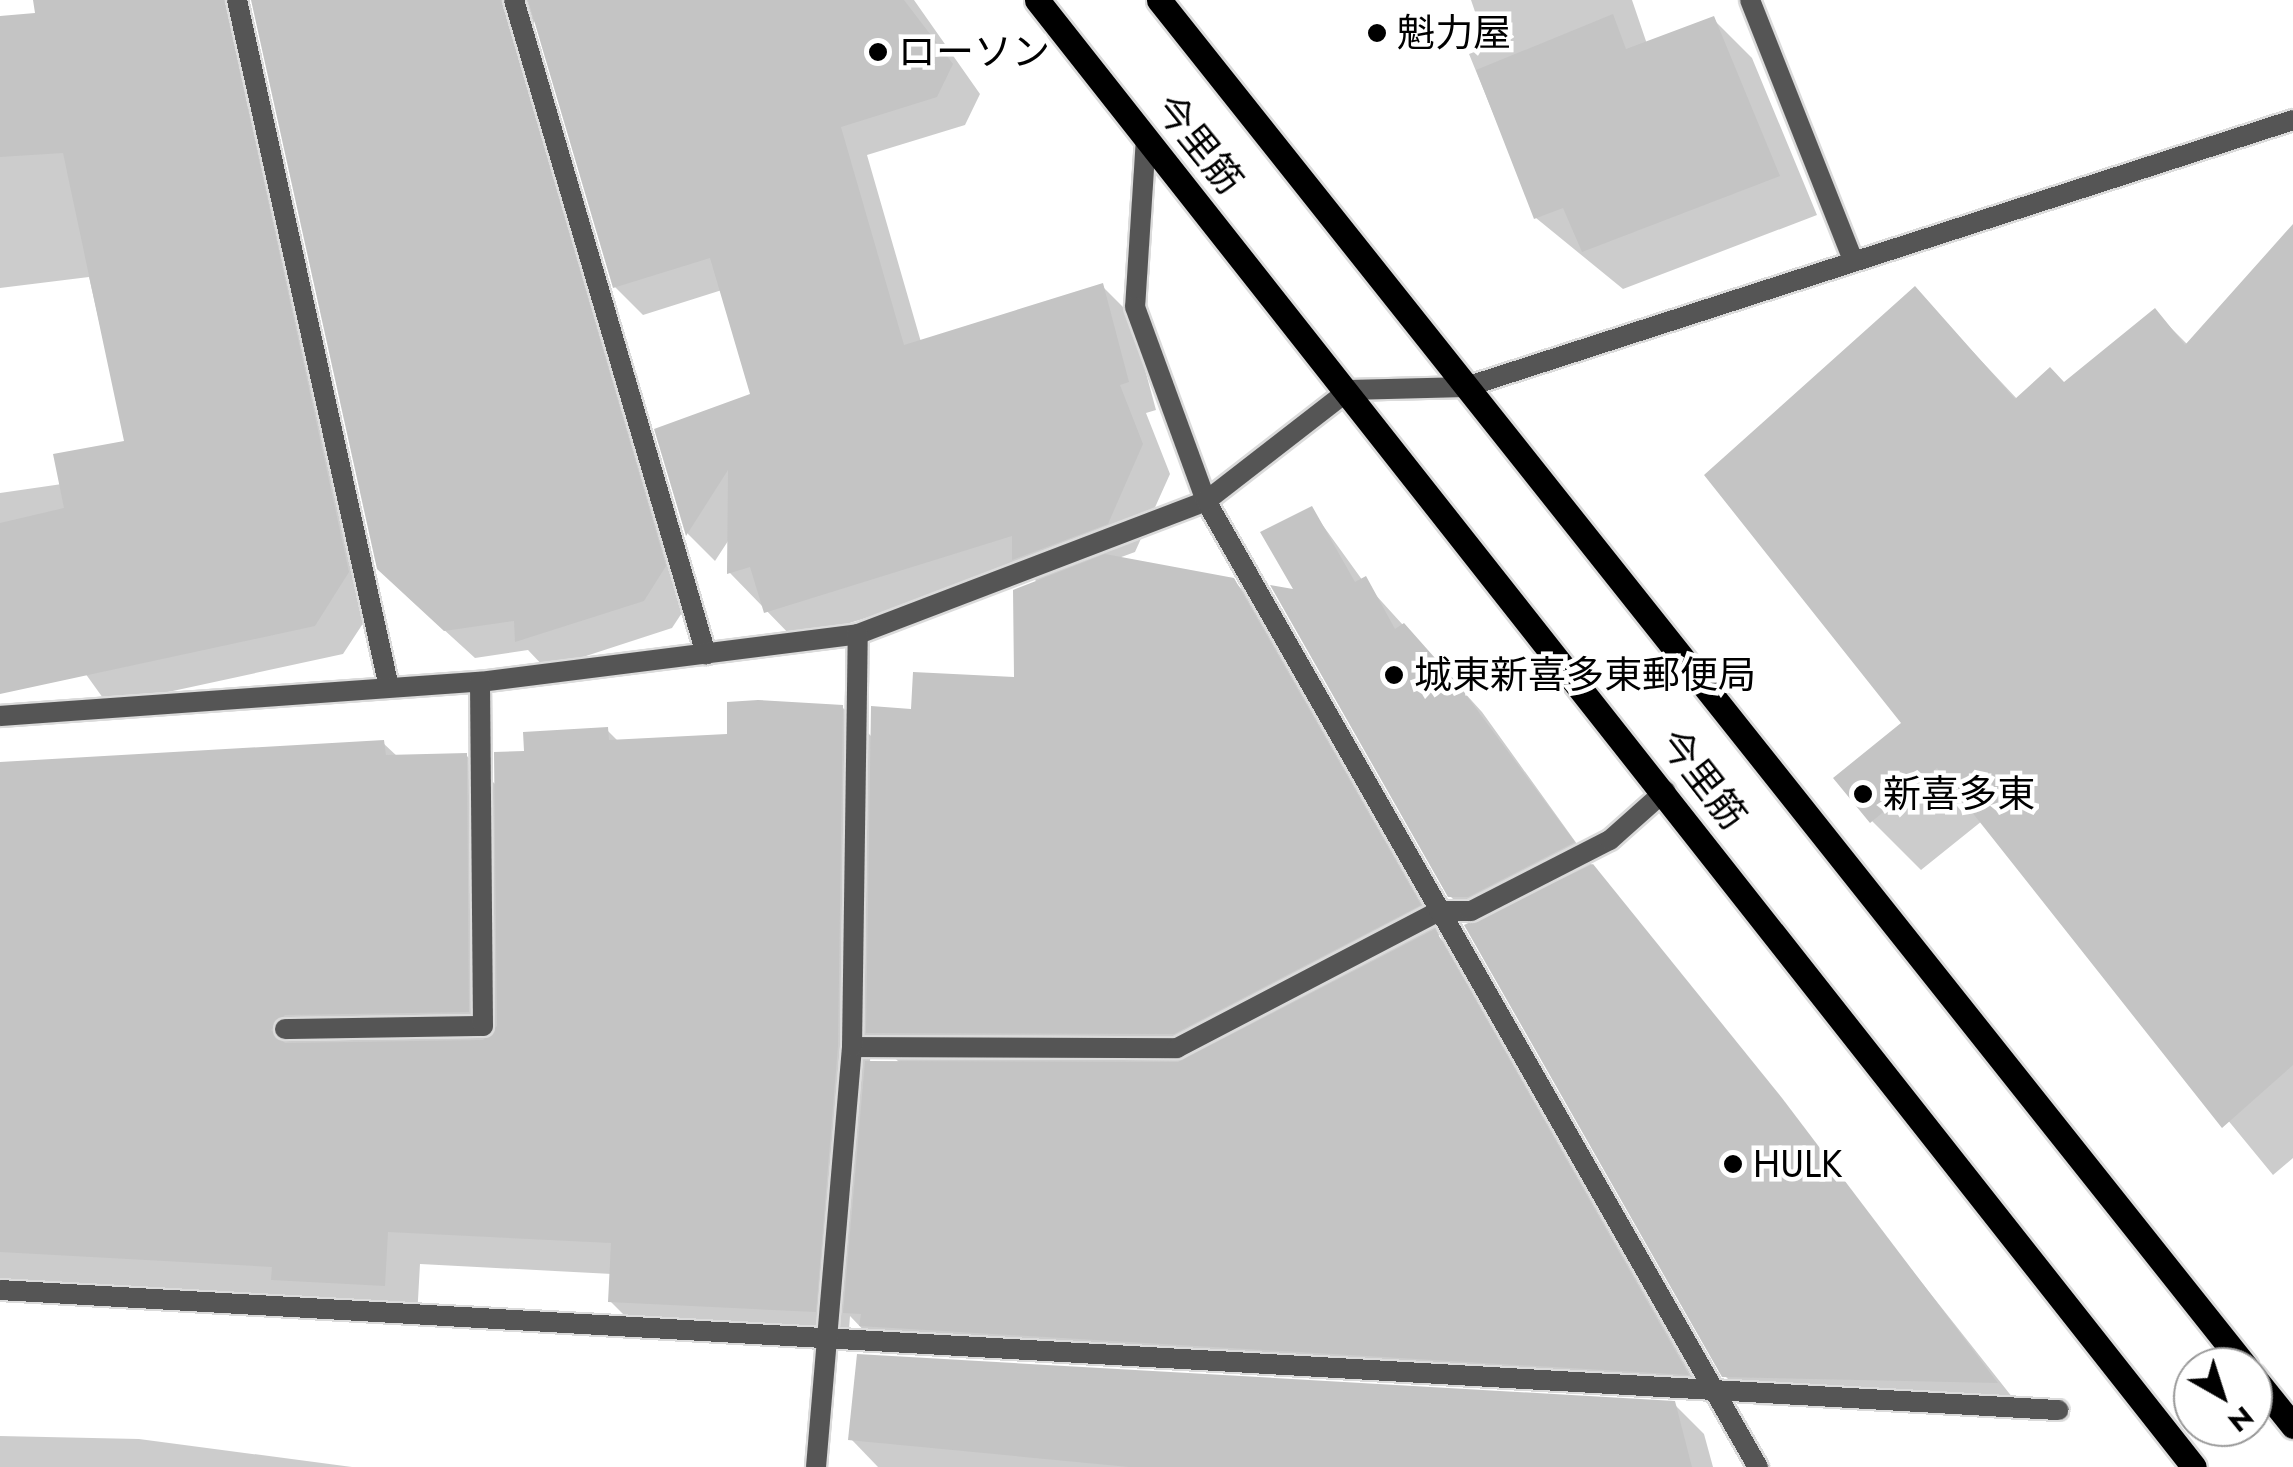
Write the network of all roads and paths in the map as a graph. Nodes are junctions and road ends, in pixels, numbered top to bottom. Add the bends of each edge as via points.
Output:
1 (237, 0) edge
2 (514, 0) edge
3 (1037, 0) edge
4 (1158, 0) edge
5 (1750, 0) edge
6 (2293, 120) edge
7 (1146, 138) junction
8 (1852, 257) junction
9 (1466, 387) junction
10 (1349, 390) junction
11 (1206, 502) junction
12 (858, 634) junction
13 (706, 654) junction
14 (480, 682) junction
15 (388, 683) junction
16 (0, 716) edge
17 (1665, 791) junction
18 (1439, 912) junction
19 (285, 1029) dead end
20 (852, 1047) junction
21 (0, 1290) edge
22 (826, 1336) junction
23 (2230, 1347) edge
24 (1712, 1390) junction
25 (2273, 1401) edge
26 (2059, 1410) dead end
27 (2293, 1426) edge
28 (816, 1467) edge
29 (1758, 1467) edge
30 (2194, 1467) edge

1 - 15 street
2 - 13 street
3 - 7 main road, 今里筋
4 - 9 main road, 今里筋
5 - 8 street
6 - 8 street
7 - 10 main road, 今里筋
7 - 11 street via 1135,308
8 - 9 street
9 - 10 street
9 - 23 main road, 今里筋
10 - 11 street
10 - 17 main road, 今里筋
11 - 12 street
11 - 18 street
12 - 13 street
12 - 20 street
13 - 14 street
14 - 15 street
14 - 19 street via 483,1026
15 - 16 street
17 - 18 street via 1610,840 1471,911
17 - 30 main road, 今里筋
18 - 20 street via 1177,1048
18 - 24 street
20 - 22 street
21 - 22 street
22 - 24 street
22 - 28 street
24 - 26 street
24 - 29 street
25 - 27 main road

